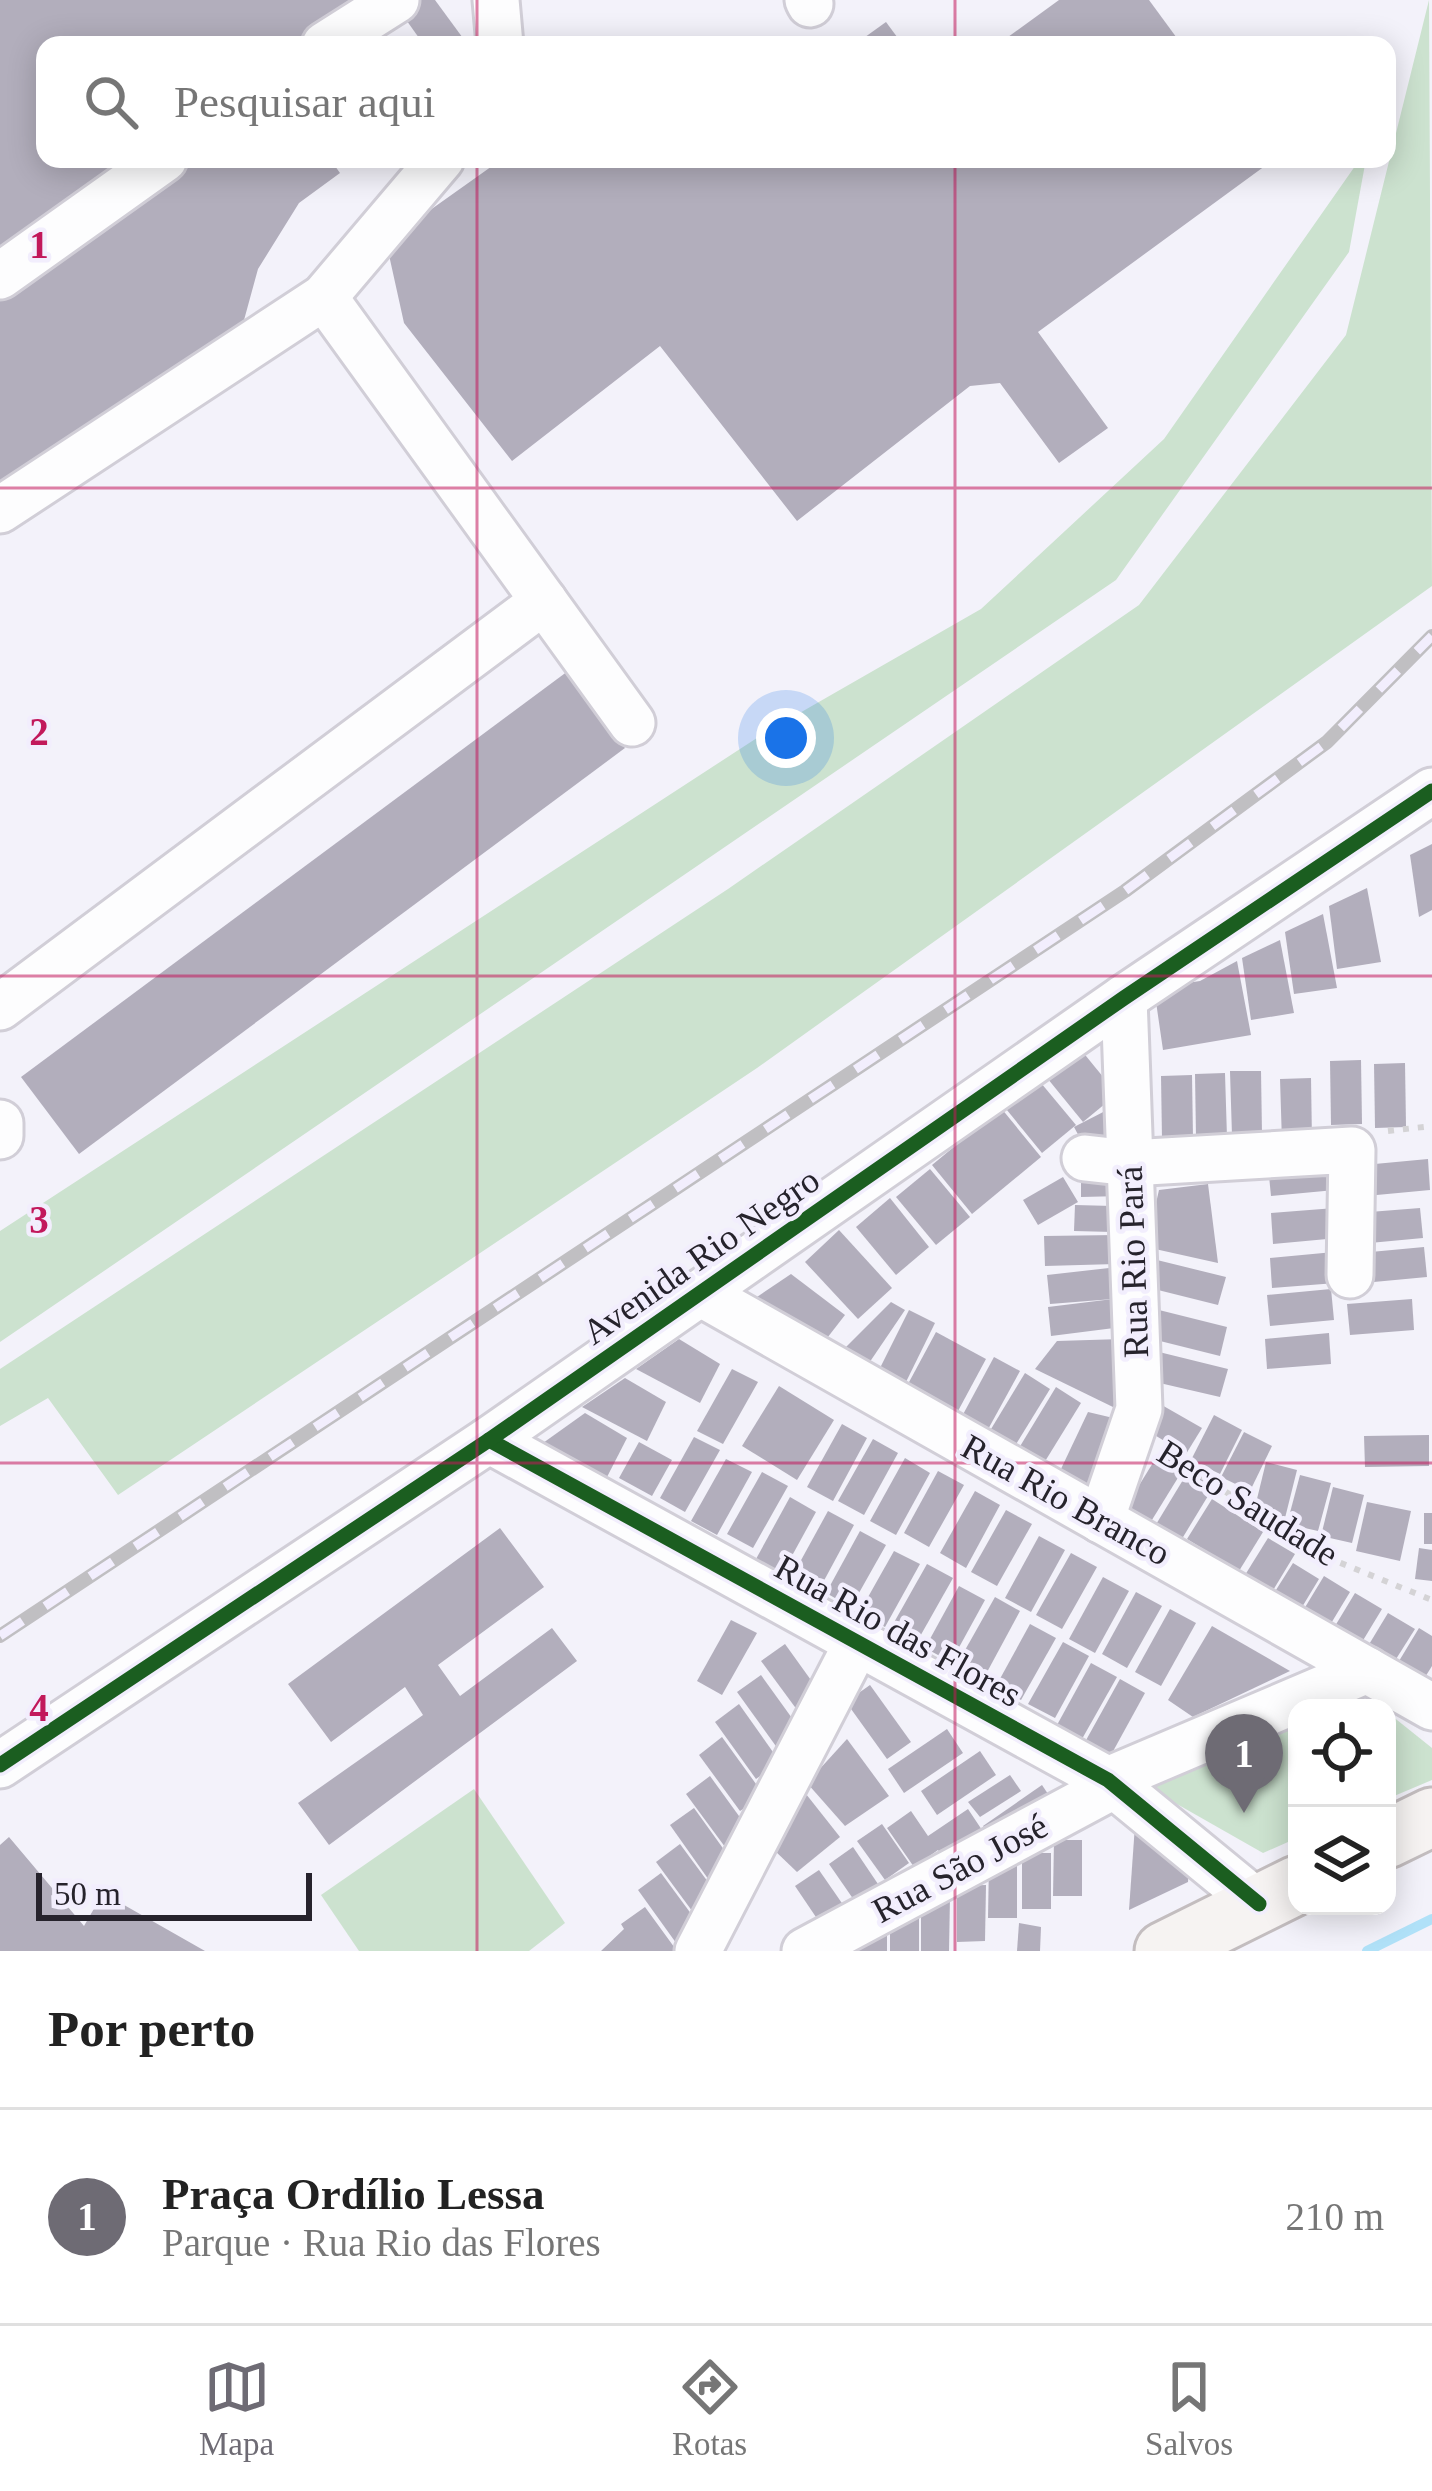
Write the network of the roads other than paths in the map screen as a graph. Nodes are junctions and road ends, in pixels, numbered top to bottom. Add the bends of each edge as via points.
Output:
1 (396, 0) edge
2 (496, 0) edge
3 (339, 36) edge
4 (499, 36) edge
5 (151, 168) edge
6 (433, 168) edge
7 (0, 276) edge
8 (324, 297) junction
9 (0, 510) edge
10 (544, 601) junction
11 (632, 723) dead end
12 (1432, 791) edge
13 (1124, 998) junction
14 (0, 1007) edge
15 (0, 1124) edge
16 (0, 1136) edge
17 (1084, 1158) dead end
18 (1130, 1163) junction
19 (1350, 1275) dead end
20 (700, 1293) junction
21 (489, 1440) junction
22 (1101, 1520) junction
23 (857, 1643) junction
24 (1367, 1670) junction
25 (1432, 1707) edge
26 (0, 1765) edge
27 (1112, 1783) junction
28 (1432, 1816) edge
29 (1396, 1834) edge
30 (1278, 1894) edge
31 (698, 1951) edge
32 (805, 1951) edge
33 (1164, 1951) edge

1 - 3 street
2 - 4 street
5 - 7 street
6 - 8 street
8 - 9 street
8 - 10 street
10 - 11 street
10 - 14 street
12 - 13 street, Avenida Rio Negro
13 - 18 street, Rua Rio Pará
13 - 20 street, Avenida Rio Negro
15 - 16 street
17 - 18 street
18 - 19 street via 1352,1150
18 - 22 street, Rua Rio Pará via 1138,1409
20 - 21 street, Avenida Rio Negro
20 - 22 street, Rua Rio Branco
21 - 23 street, Rua Rio das Flores
21 - 26 street, Avenida Rio Negro
22 - 24 street, Rua Rio Branco
23 - 27 street, Rua Rio das Flores
23 - 31 street
24 - 25 street, Rua Rio Branco
24 - 27 street, Rua São José
27 - 30 street, Rua Rio das Flores
27 - 32 street, Rua São José
28 - 29 main road
30 - 33 main road

